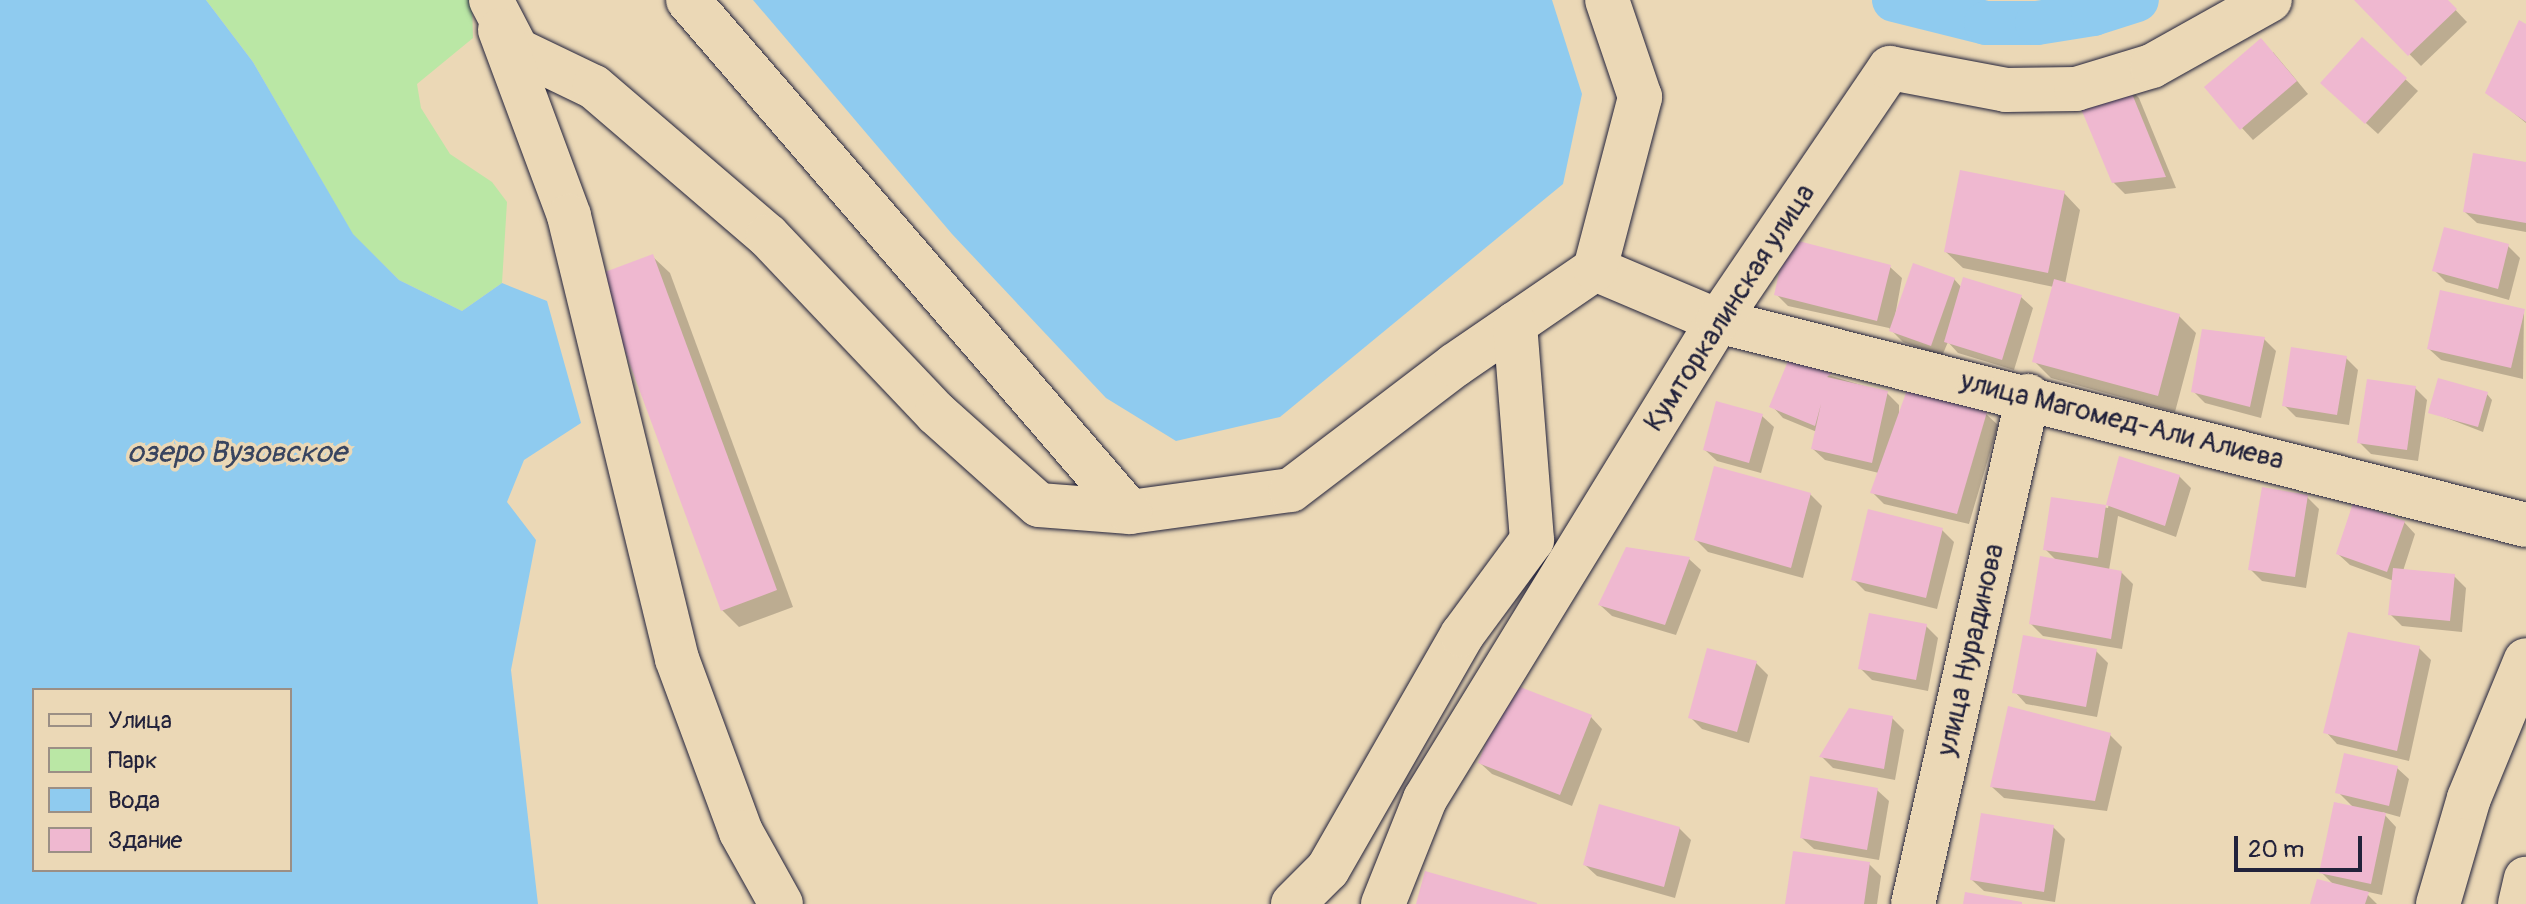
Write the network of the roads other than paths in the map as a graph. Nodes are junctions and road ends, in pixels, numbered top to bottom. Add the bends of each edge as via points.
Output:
1 (490, 0) edge
2 (688, 0) edge
3 (1607, 0) edge
4 (2270, 0) edge
5 (1595, 269) junction
6 (1718, 321) junction
7 (1515, 324) junction
8 (2028, 396) junction
9 (1130, 512) junction
10 (2526, 525) edge
11 (2526, 660) edge
12 (2526, 879) edge
13 (781, 904) edge
14 (1293, 904) edge
15 (1383, 904) edge
16 (1913, 904) edge
17 (2438, 904) edge
18 (2520, 904) edge

1 - 9 street via 517,50 594,87 768,236 936,413 1039,505
1 - 13 street via 569,216 677,659 741,832
2 - 9 street
3 - 5 street via 1640,97
4 - 6 street, Кумторкалинская улица via 2152,66 2076,89 2006,90 1890,68
5 - 6 street, улица Магомед-Али Алиева
5 - 7 street
6 - 8 street, улица Магомед-Али Алиева
6 - 15 street, Кумторкалинская улица via 1425,799
7 - 9 street via 1291,490
7 - 14 street via 1532,540 1462,635 1328,869
8 - 10 street, улица Магомед-Али Алиева
8 - 16 street, улица Нурадинова
11 - 17 street via 2469,798
12 - 18 street

